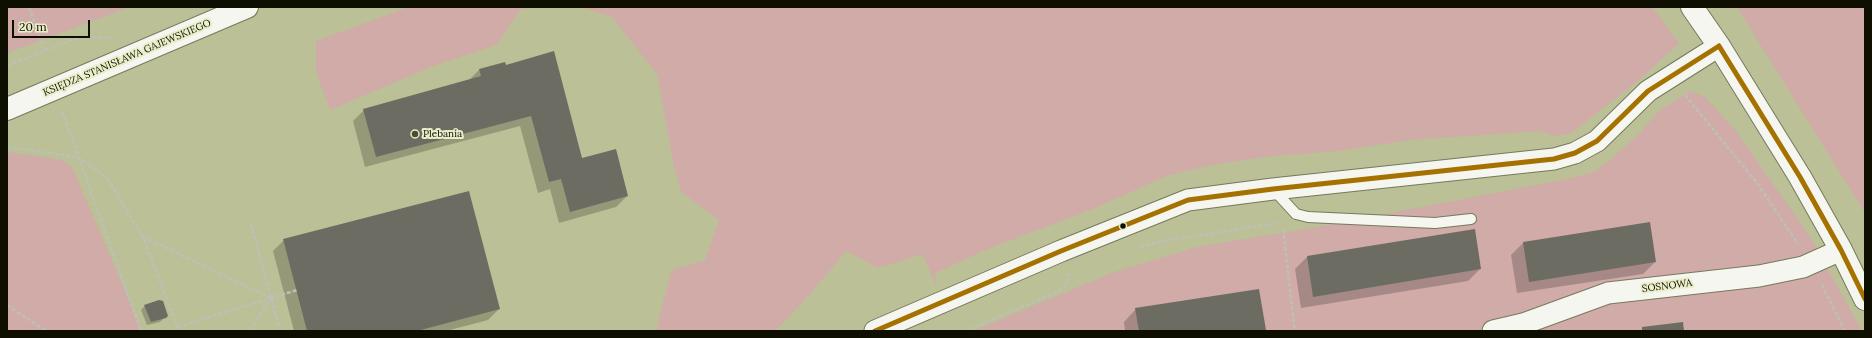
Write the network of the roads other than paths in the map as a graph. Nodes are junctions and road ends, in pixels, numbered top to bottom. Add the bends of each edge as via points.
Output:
1 (247, 7) edge
2 (1692, 7) edge
3 (1719, 46) junction
4 (7, 109) edge
5 (1273, 189) junction
6 (1471, 219) dead end
7 (1841, 250) junction
8 (1865, 299) edge
9 (875, 331) edge
10 (1493, 331) edge

1 - 4 main road, KSIĘDZA STANISŁAWA GAJEWSKIEGO
2 - 3 main road
3 - 5 street via 1648,91 1598,141 1575,153 1554,159
3 - 7 main road via 1800,177
5 - 6 lane via 1296,214 1308,217 1435,223
5 - 9 street via 1188,200
7 - 8 main road
7 - 10 street, SOSNOWA via 1809,264 1759,276 1608,293 1523,324

